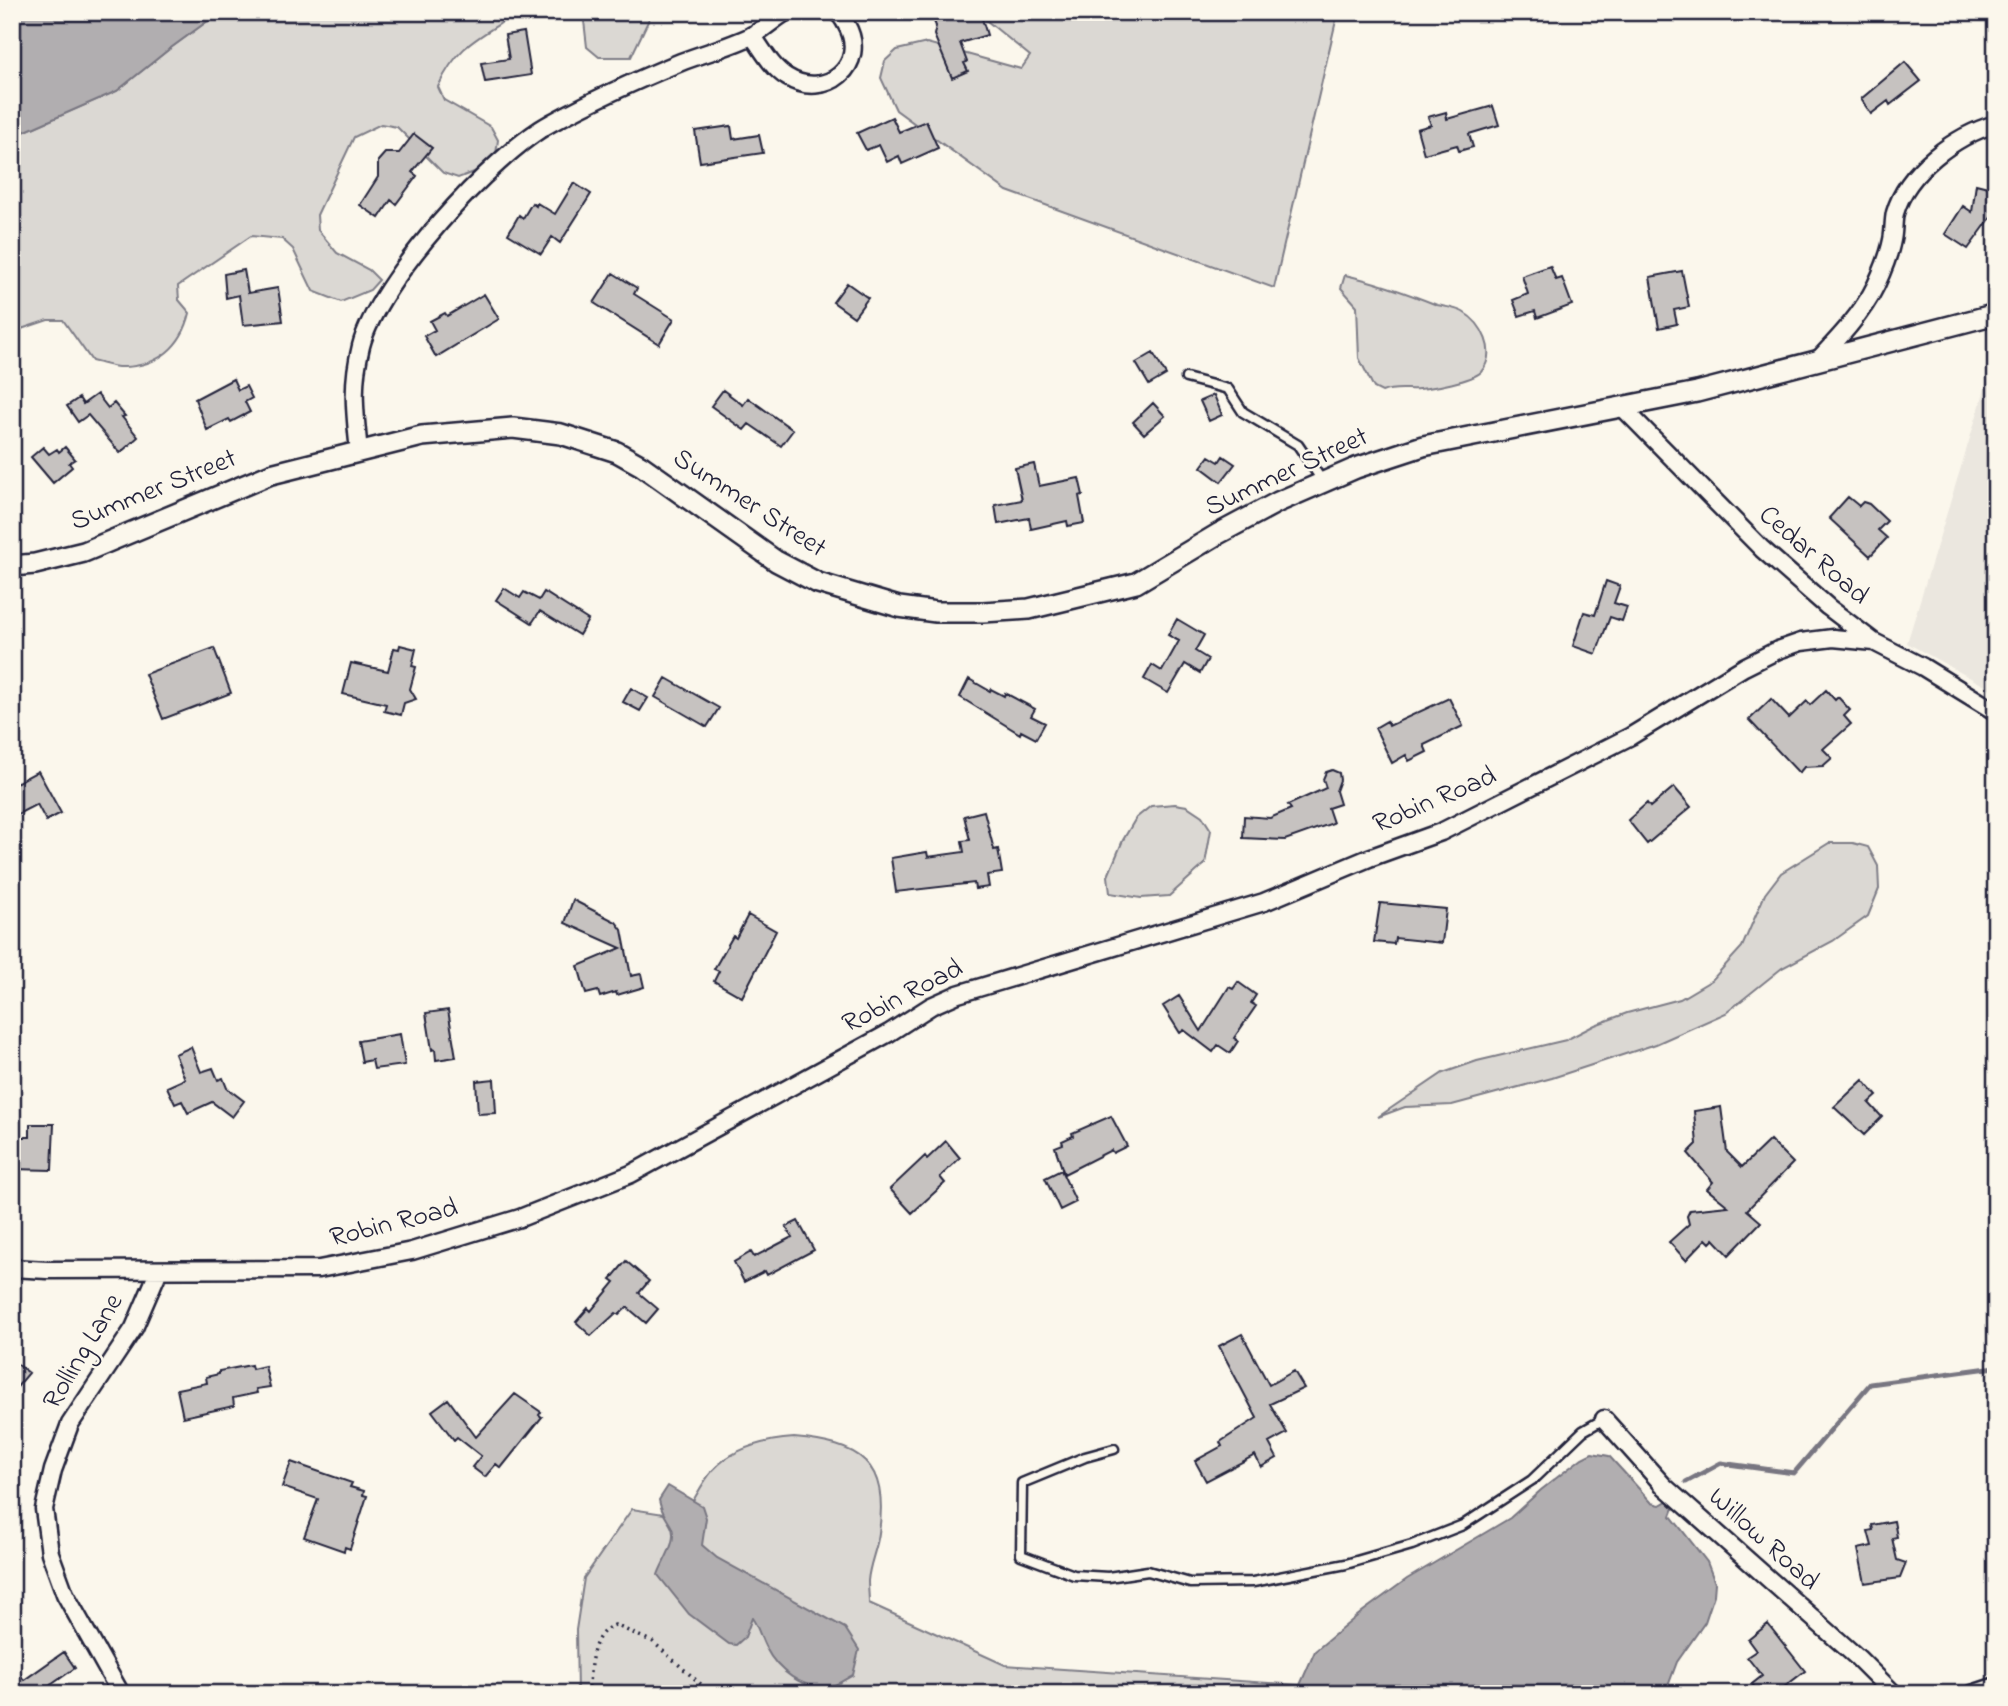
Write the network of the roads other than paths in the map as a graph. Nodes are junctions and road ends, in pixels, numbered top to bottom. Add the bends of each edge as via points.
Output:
1 (786, 12) edge
2 (836, 12) edge
3 (752, 36) junction
4 (1996, 124) edge
5 (1996, 314) edge
6 (1817, 361) junction
7 (1186, 378) dead end
8 (1622, 407) junction
9 (359, 452) junction
10 (1323, 482) junction
11 (12, 566) edge
12 (1874, 642) junction
13 (1996, 712) edge
14 (12, 1268) edge
15 (159, 1270) junction
16 (1604, 1419) joint
17 (1114, 1449) dead end
18 (1996, 1686) edge
19 (121, 1694) edge
20 (1894, 1694) edge
21 (1972, 1694) edge

1 - 3 street
2 - 3 street via 850,31 853,47 851,62 828,83 805,84 784,76
3 - 9 street via 671,66 548,124 505,155 462,197 398,275 361,344 353,389
4 - 6 street via 1975,130 1919,172 1896,212 1887,261 1875,288 1847,330
5 - 6 street, Summer Street
6 - 8 street, Summer Street
7 - 10 lane via 1228,389 1243,412 1297,445
8 - 10 street, Summer Street via 1423,446
8 - 12 street, Cedar Road via 1762,550
9 - 10 street, Summer Street via 422,436 471,430 513,428 585,440 642,467 776,561 818,583 899,607 936,612 1029,608 1136,583 1218,534
9 - 11 street, Summer Street via 271,474 84,552
12 - 13 street, Cedar Road
12 - 15 street, Robin Road via 1833,638 1778,650 1631,736 1441,832 1264,902 958,994 631,1174 520,1218 412,1251 319,1269
14 - 15 street, Robin Road
15 - 19 street, Rolling Lane via 134,1328 70,1424 44,1509 50,1553 65,1594
16 - 17 lane via 1583,1431 1532,1480 1463,1525 1346,1564 1253,1582 1191,1583 1148,1571 1108,1577 1074,1575 1021,1555 1022,1483
16 - 20 street, Willow Road via 1664,1486
18 - 21 street

